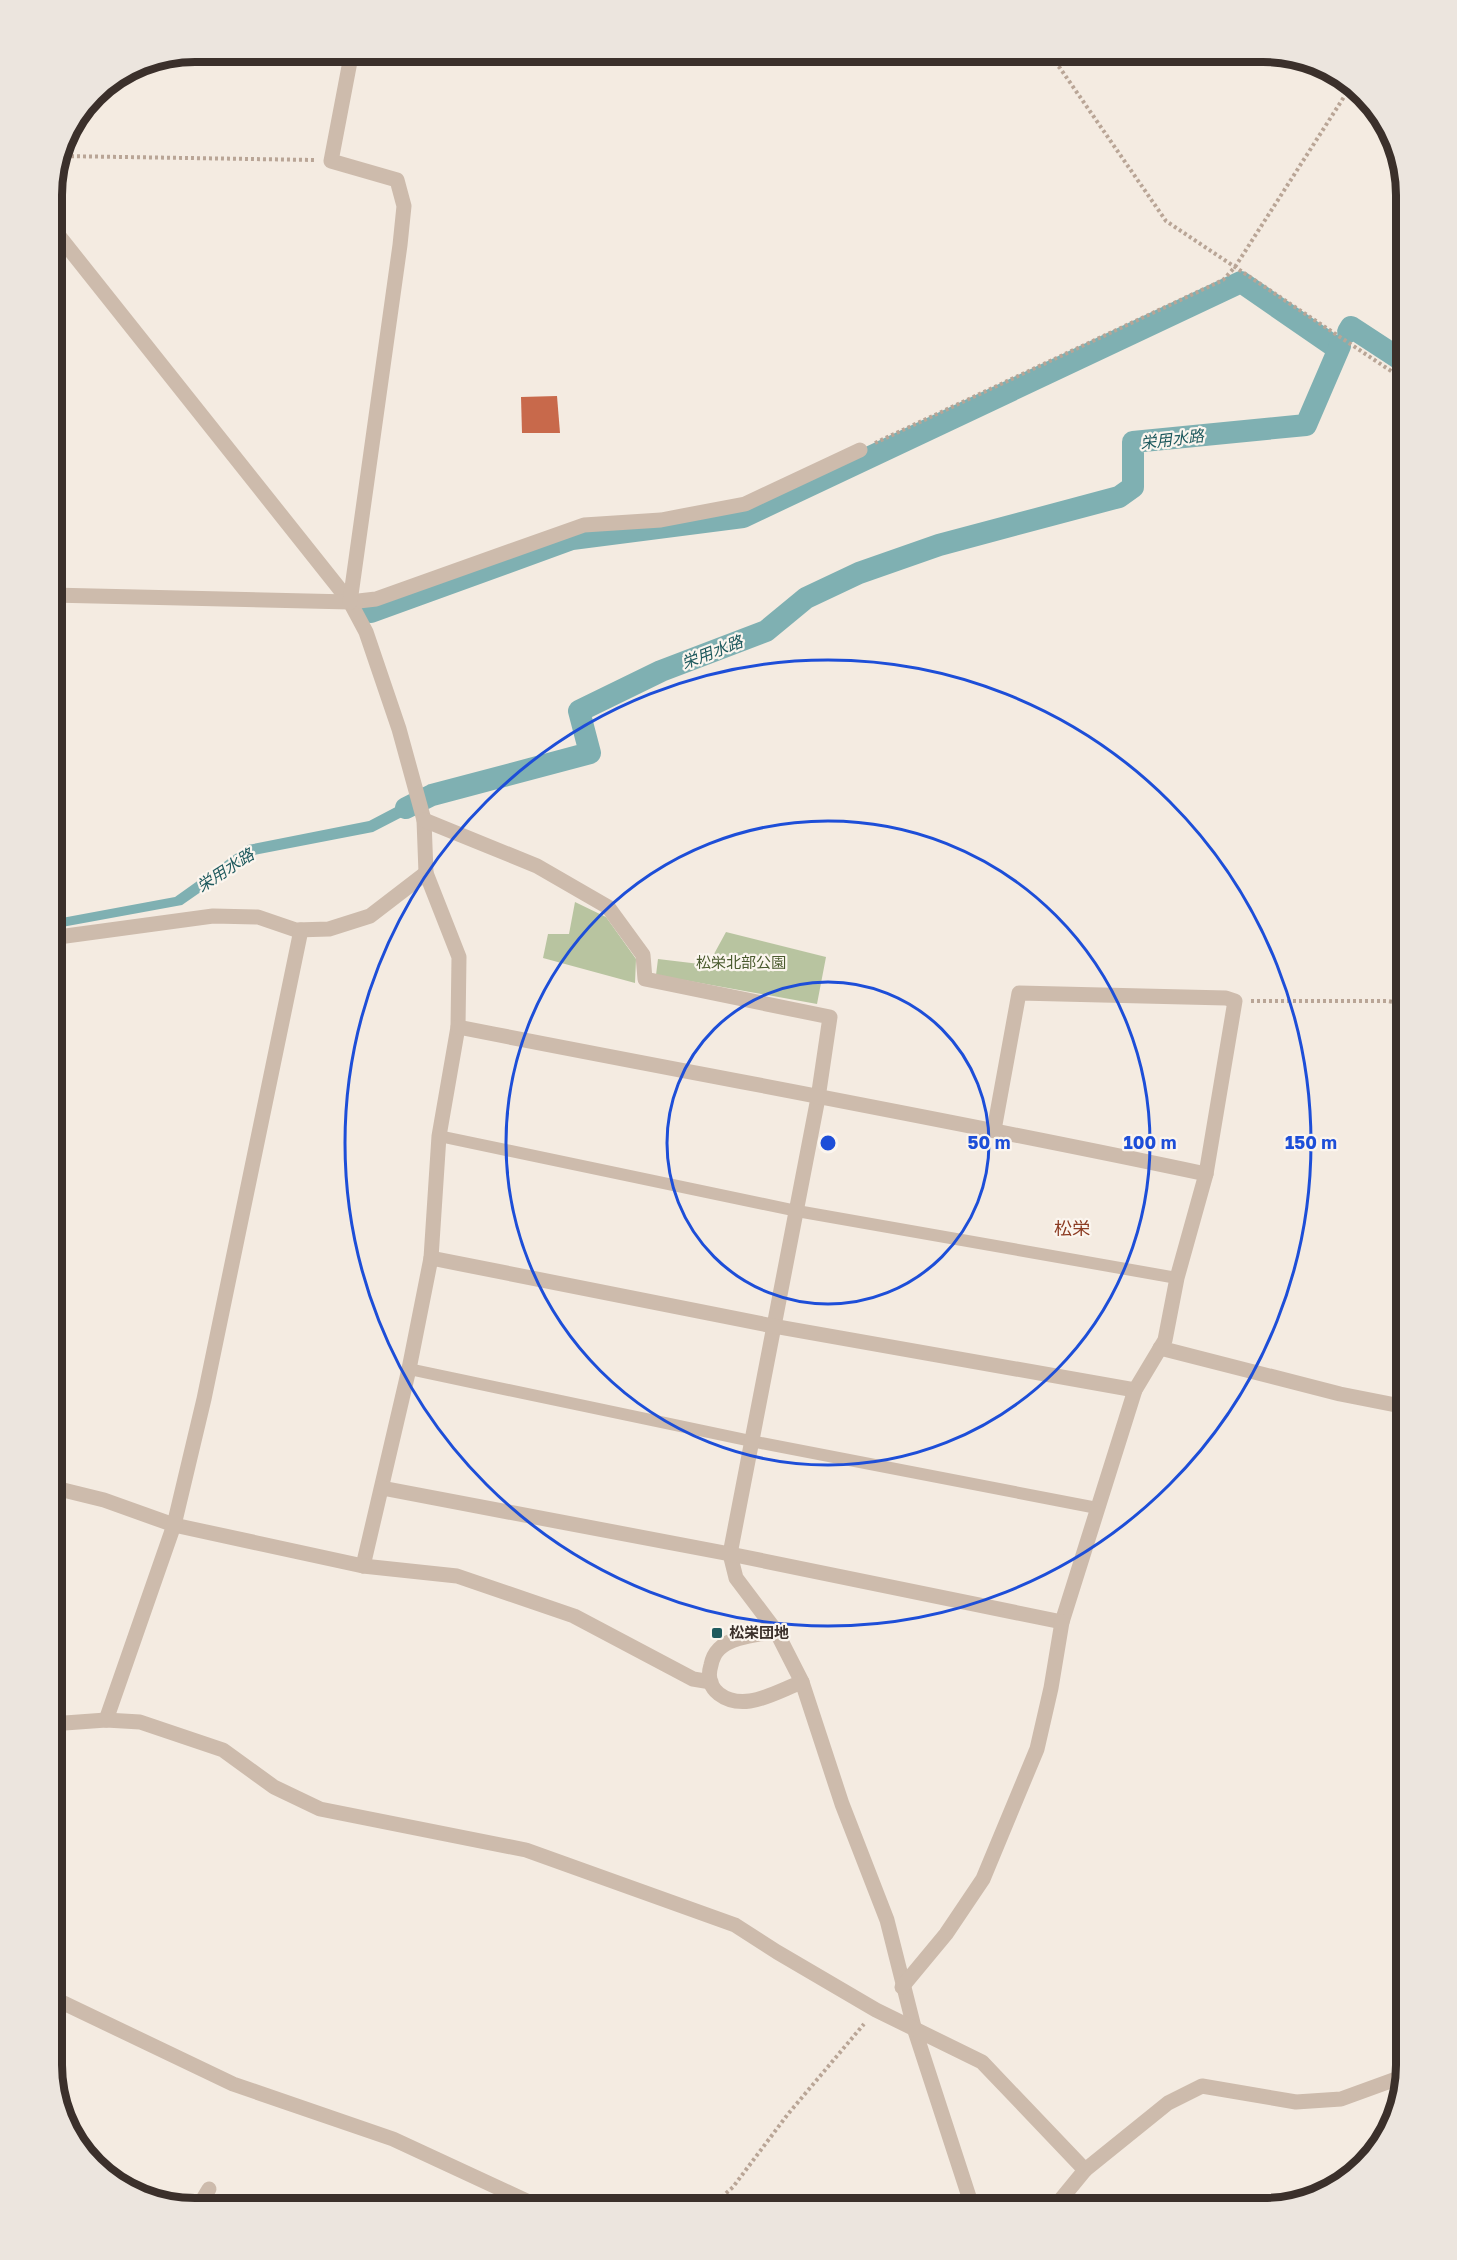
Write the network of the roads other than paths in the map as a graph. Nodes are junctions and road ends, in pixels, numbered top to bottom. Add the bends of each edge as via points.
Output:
1 (350, 62) edge
2 (62, 240) edge
3 (860, 450) road end
4 (62, 595) edge
5 (350, 602) junction
6 (424, 820) junction
7 (426, 873) junction
8 (301, 930) junction
9 (62, 937) edge
10 (458, 1027) junction
11 (818, 1098) junction
12 (994, 1130) junction
13 (439, 1136) junction
14 (1206, 1174) junction
15 (797, 1211) junction
16 (431, 1258) junction
17 (1177, 1278) junction
18 (773, 1326) junction
19 (1160, 1348) junction
20 (409, 1369) junction
21 (1135, 1390) junction
22 (1396, 1405) edge
23 (751, 1442) junction
24 (382, 1488) junction
25 (62, 1490) edge
26 (1097, 1508) junction
27 (174, 1525) junction
28 (730, 1554) junction
29 (363, 1566) junction
30 (1062, 1622) junction
31 (776, 1631) junction
32 (711, 1682) junction
33 (801, 1682) junction
34 (106, 1720) junction
35 (62, 1723) edge
36 (902, 1987) junction
37 (62, 2002) edge
38 (915, 2031) junction
39 (1394, 2079) edge
40 (1085, 2170) junction
41 (209, 2189) dead end
42 (204, 2198) edge
43 (520, 2198) edge
44 (970, 2198) edge
45 (1062, 2198) edge

1 - 5 street via 331,160 397,180 404,206
2 - 5 street
3 - 5 street via 745,504 661,520 584,525 376,599
4 - 5 street
5 - 6 street via 366,632 399,729
6 - 7 street
6 - 11 street via 537,866 608,907 643,955 645,979 830,1017
7 - 8 street via 370,916 329,928
7 - 10 street via 459,957
8 - 9 street via 258,917 213,916
8 - 27 street via 204,1399
10 - 11 street
10 - 13 street
11 - 12 street
11 - 15 street
12 - 14 street
12 - 14 street via 1020,993 1226,998 1235,1001
13 - 15 lane
13 - 16 street
14 - 17 street
15 - 17 lane
15 - 18 street
16 - 18 street
16 - 20 street
17 - 19 street
18 - 21 street
18 - 23 street
19 - 21 street
19 - 22 street
20 - 23 lane
20 - 24 street
21 - 26 street
23 - 26 lane
23 - 28 street
24 - 28 street
24 - 29 street
25 - 27 street
26 - 30 street
27 - 29 street
27 - 34 street
28 - 30 street
28 - 31 street via 736,1578
29 - 32 street via 457,1576 574,1616 693,1679
30 - 36 street via 1037,1749 983,1879 946,1934
31 - 32 street via 730,1641 719,1649 709,1670
31 - 33 street
32 - 33 street via 724,1698 752,1701
33 - 36 street via 887,1920
34 - 35 street
34 - 38 street via 140,1722 223,1750 274,1787 320,1809 526,1850 735,1925
36 - 38 street
37 - 43 street via 233,2084 393,2139
38 - 40 street via 982,2062
38 - 44 street
39 - 40 street via 1341,2099 1296,2102 1202,2086 1168,2103
40 - 45 street
41 - 42 street

